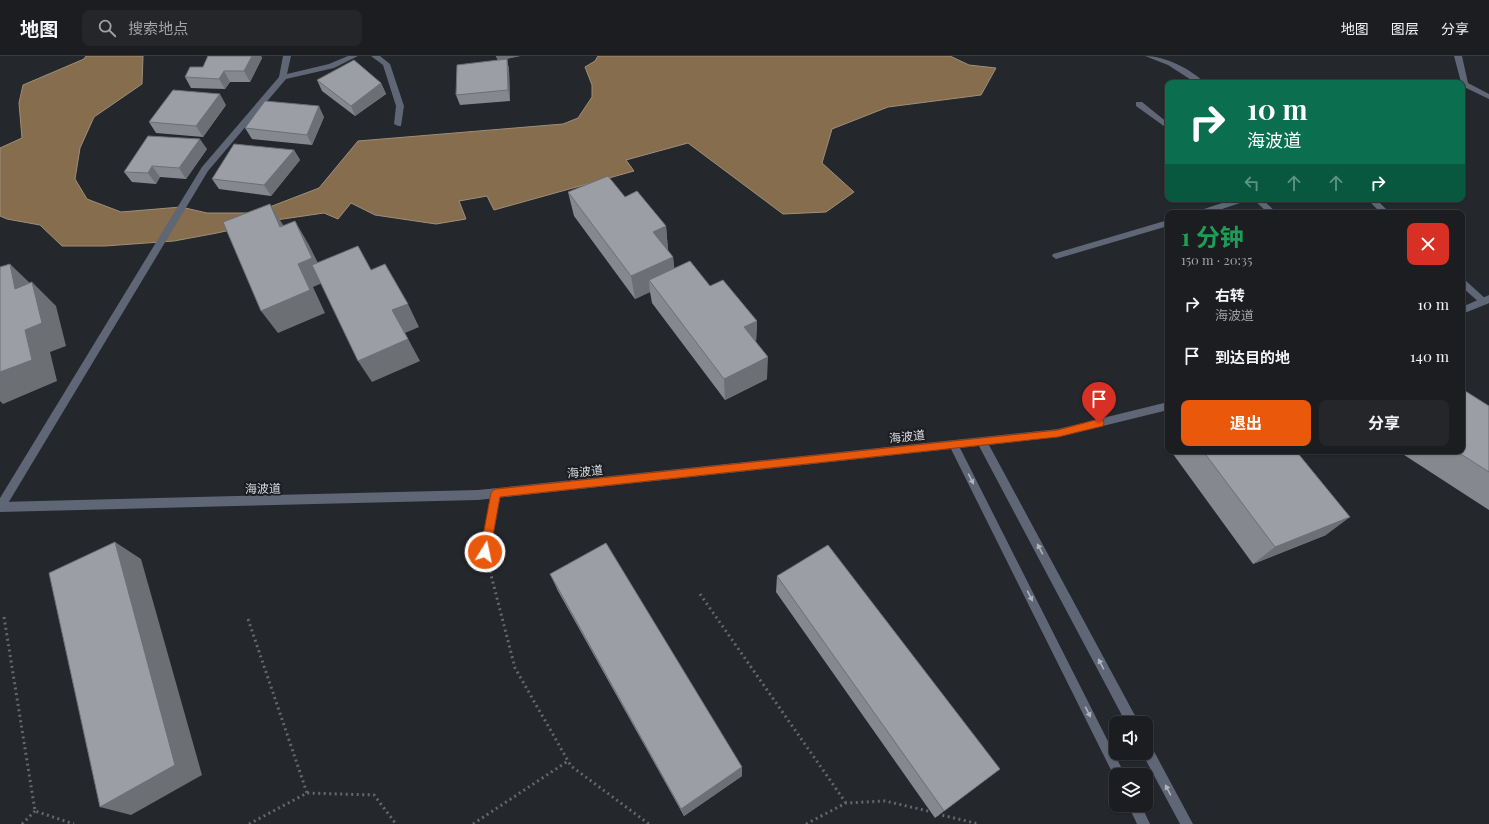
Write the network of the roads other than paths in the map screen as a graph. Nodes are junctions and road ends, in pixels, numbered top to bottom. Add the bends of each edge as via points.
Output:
1 (287, 56) edge
2 (354, 56) edge
3 (375, 56) edge
4 (1148, 56) edge
5 (1458, 56) edge
6 (283, 77) junction
7 (1196, 80) edge
8 (1462, 80) edge
9 (1465, 85) edge
10 (1489, 97) edge
11 (1139, 104) dead end
12 (398, 124) dead end
13 (1165, 125) edge
14 (1234, 202) edge
15 (1260, 202) edge
16 (1374, 202) edge
17 (1210, 210) edge
18 (1270, 210) edge
19 (1383, 210) edge
20 (1165, 224) edge
21 (1056, 256) dead end
22 (1465, 284) edge
23 (1486, 300) edge
24 (1465, 309) edge
25 (1165, 407) edge
26 (982, 441) junction
27 (954, 445) junction
28 (496, 493) junction
29 (0, 507) edge
30 (485, 552) road end
31 (1129, 716) edge
32 (1152, 760) edge
33 (1116, 768) edge
34 (1138, 812) edge
35 (1144, 824) edge
36 (1187, 824) edge

1 - 6 street
2 - 6 street via 332,66
3 - 12 street via 386,64 400,106
4 - 7 street via 1171,63
5 - 8 street
6 - 29 street via 205,169
9 - 10 street
11 - 13 street
14 - 17 street
15 - 18 street
16 - 19 street
20 - 21 street
22 - 23 street
23 - 24 street
25 - 26 street, 海波道 via 1058,433
26 - 27 street, 海波道
31 -> 26 street
27 - 28 street, 海波道
27 -> 33 street
28 - 29 street, 海波道
28 - 30 street
36 -> 32 street
34 - 35 street

